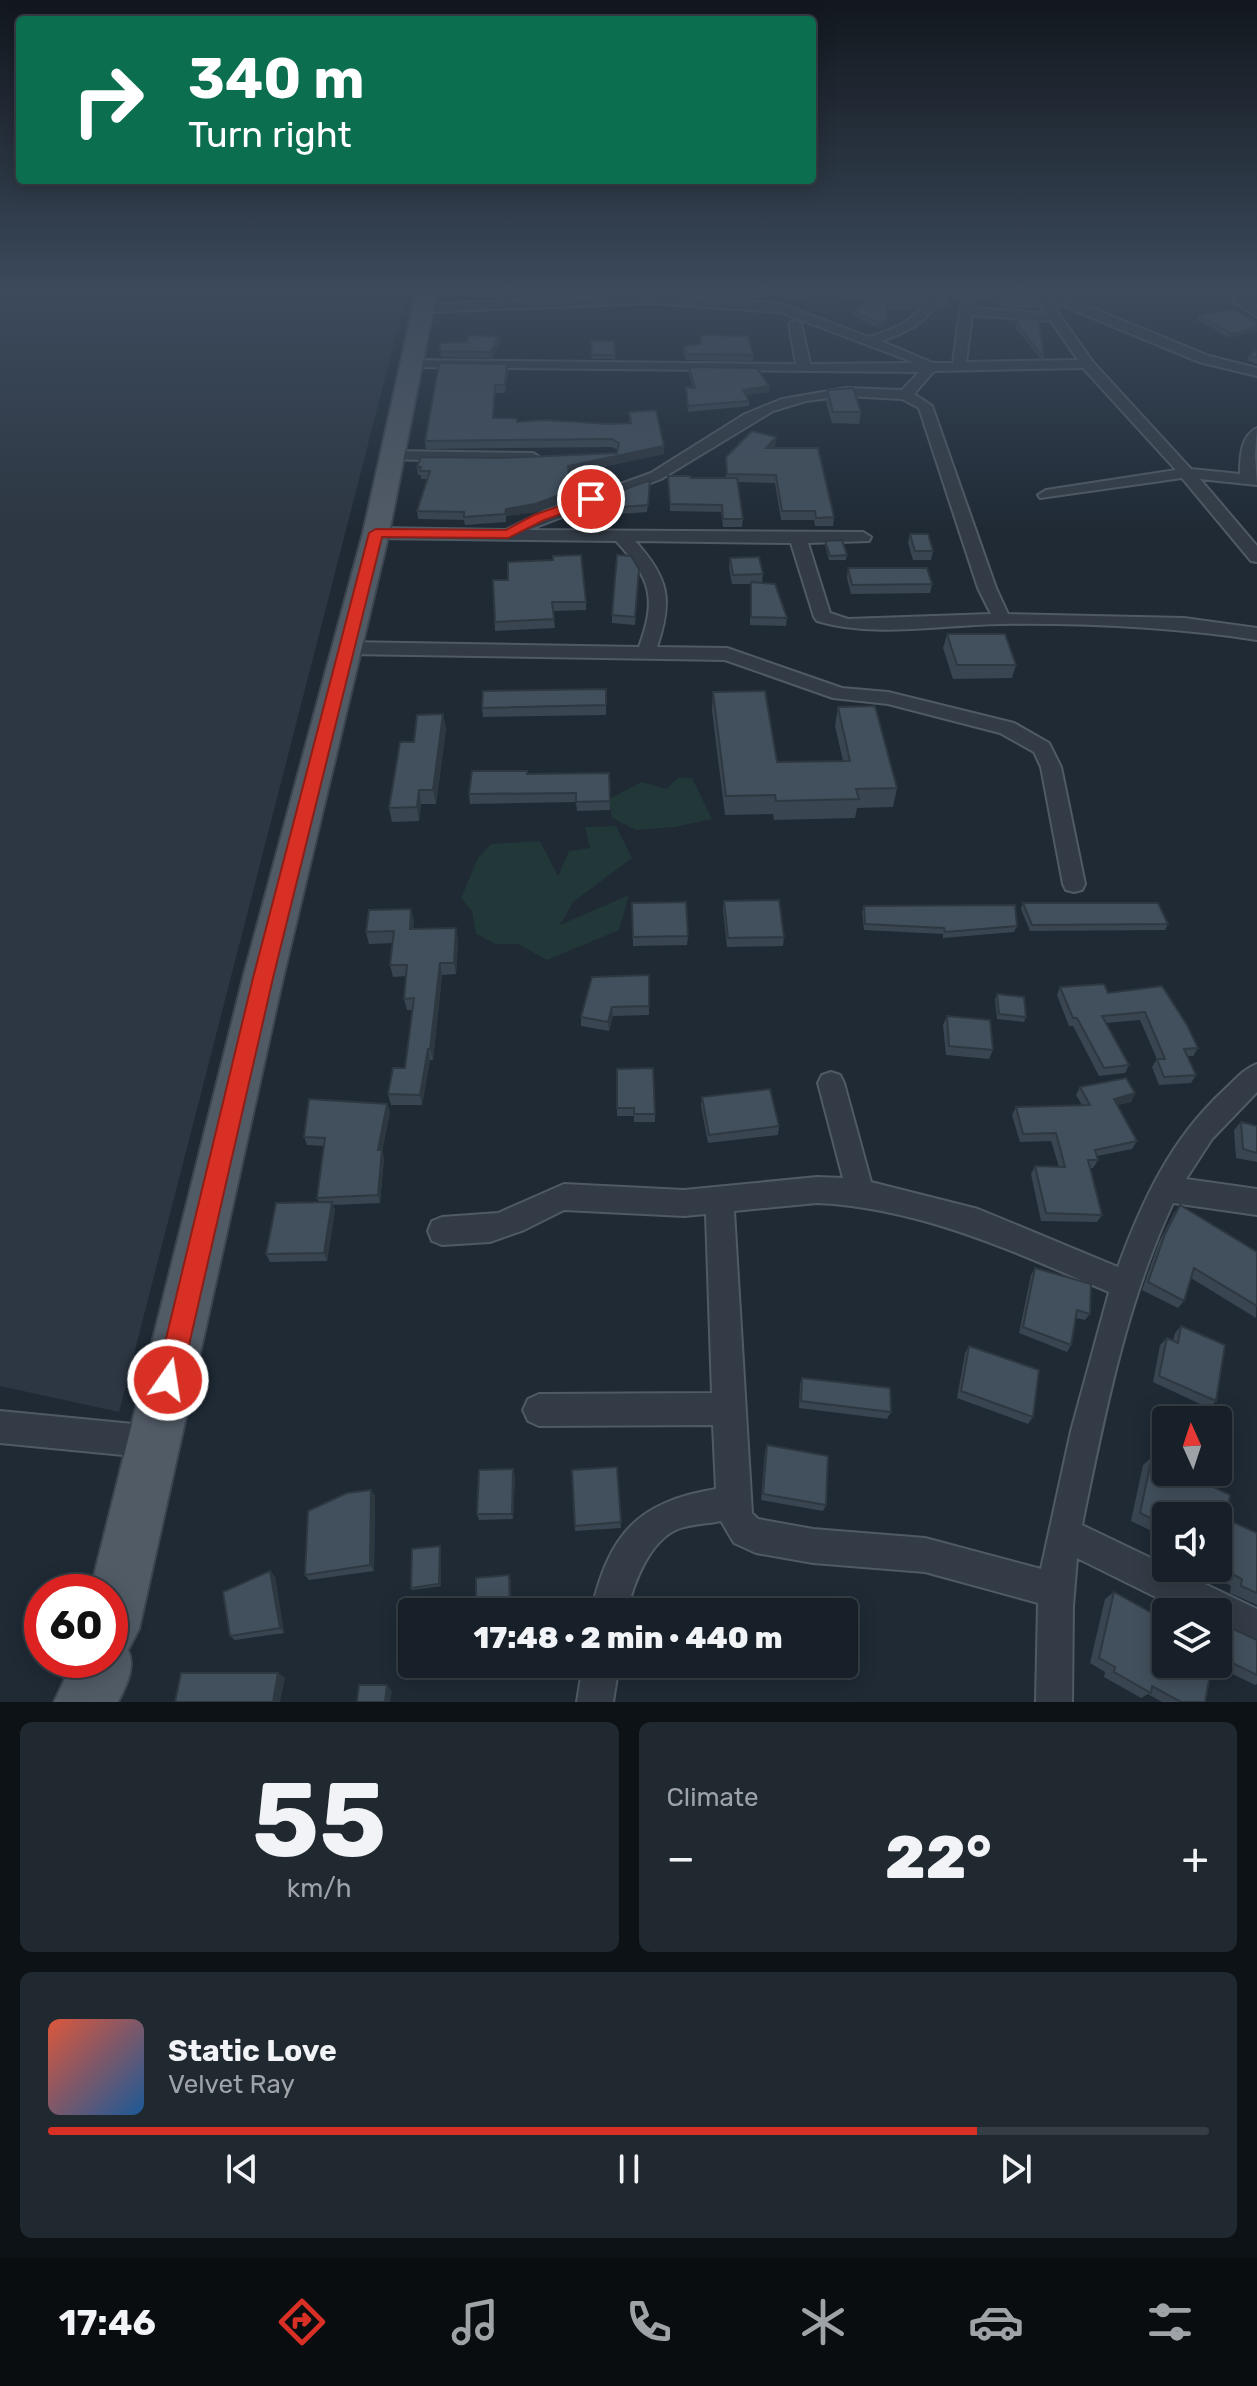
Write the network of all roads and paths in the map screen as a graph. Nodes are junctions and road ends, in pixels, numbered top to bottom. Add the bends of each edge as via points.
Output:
1 (413, 368) edge
2 (823, 368) edge
3 (934, 368) edge
4 (1091, 368) edge
5 (830, 393) junction
6 (906, 395) junction
7 (1257, 432) edge
8 (394, 456) junction
9 (546, 457) edge
10 (1186, 473) junction
11 (1252, 479) edge
12 (1046, 495) dead end
13 (376, 533) junction
14 (508, 534) junction
15 (621, 536) junction
16 (863, 537) dead end
17 (798, 538) junction
18 (1257, 557) edge
19 (1002, 619) junction
20 (1257, 634) edge
21 (346, 648) junction
22 (646, 652) junction
23 (1074, 884) dead end
24 (1257, 1075) edge
25 (831, 1083) dead end
26 (1165, 1189) junction
27 (860, 1192) junction
28 (719, 1200) junction
29 (1257, 1202) edge
30 (442, 1231) dead end
31 (1126, 1285) junction
32 (730, 1409) junction
33 (539, 1410) dead end
34 (0, 1427) edge
35 (154, 1442) junction
36 (733, 1502) junction
37 (1064, 1534) junction
38 (122, 1574) edge
39 (1056, 1591) junction
40 (614, 1598) edge
41 (1257, 1628) edge
42 (599, 1678) edge
43 (595, 1702) edge
44 (1054, 1702) edge

1 - 8 main road
2 - 5 street
3 - 6 street
4 - 10 street
5 - 6 street
5 - 14 street via 781,403 656,476
6 - 19 street via 925,406
7 - 11 street via 1247,454
8 - 9 street
8 - 13 main road
10 - 11 street
10 - 12 street
10 - 18 street
13 - 14 street
13 - 21 main road
14 - 15 street
15 - 17 street
15 - 22 street via 654,573 658,607
16 - 17 street
17 - 19 street via 819,609 832,622
19 - 20 street via 1184,623
21 - 22 street
21 - 35 main road
22 - 23 street via 727,654 840,694 888,698 1007,728 1042,748 1051,767
24 - 26 street via 1206,1126
25 - 27 street
26 - 29 street
26 - 31 street
27 - 28 street via 817,1190
27 - 31 street via 978,1222
28 - 30 street via 656,1203 564,1197 492,1229
28 - 32 street
31 - 37 street
32 - 33 street
32 - 36 street
34 - 35 street
35 - 38 main road
36 - 39 street via 739,1526 747,1534 813,1546 925,1555
36 - 40 street via 671,1516 652,1527 624,1566
37 - 39 street
37 - 41 street
39 - 44 street
42 - 43 street

